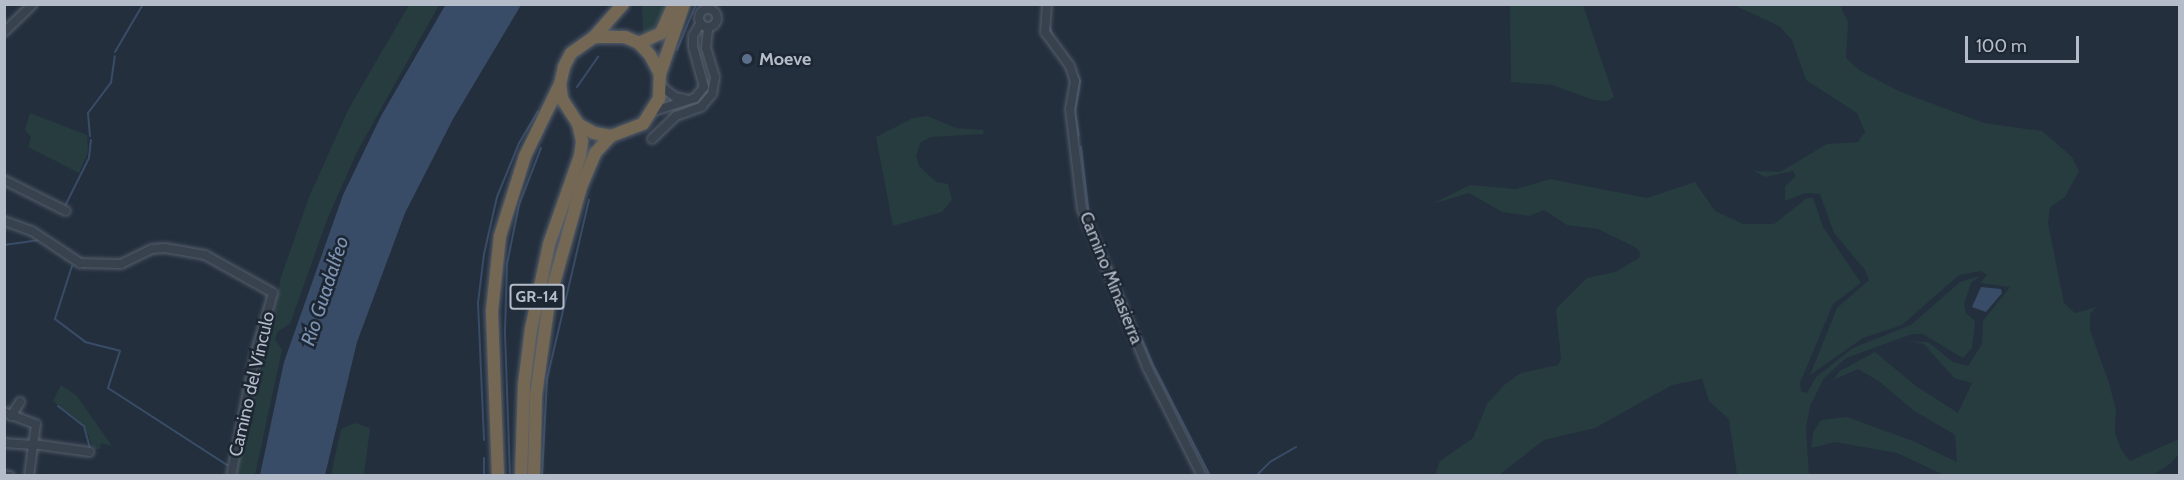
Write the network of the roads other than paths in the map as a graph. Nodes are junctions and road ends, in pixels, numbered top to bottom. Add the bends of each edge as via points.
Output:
1 (33, 4) edge
2 (626, 4) edge
3 (674, 4) edge
4 (684, 4) edge
5 (1047, 4) edge
6 (705, 7) edge
7 (704, 26) junction
8 (4, 32) edge
9 (594, 37) junction
10 (625, 37) junction
11 (639, 44) junction
12 (660, 80) junction
13 (560, 84) junction
14 (689, 100) junction
15 (654, 111) junction
16 (569, 114) junction
17 (578, 124) junction
18 (541, 125) junction
19 (611, 136) junction
20 (652, 139) dead end
21 (4, 180) edge
22 (66, 210) dead end
23 (4, 221) edge
24 (20, 402) dead end
25 (8, 414) edge
26 (4, 443) edge
27 (33, 445) junction
28 (89, 452) dead end
29 (4, 475) edge
30 (9, 476) edge
31 (29, 476) edge
32 (231, 476) edge
33 (498, 476) edge
34 (522, 476) edge
35 (534, 476) edge
36 (1203, 476) edge

1 - 8 street
2 - 9 highway
2 - 10 highway via 621,20
3 - 11 highway via 660,33
4 - 12 highway
5 - 36 street, Camino Minasierra via 1045,32 1076,81 1070,109 1082,209 1147,367
6 - 7 street via 699,15
6 - 7 street via 713,10 717,18
7 - 14 street via 693,36 693,47 704,87
7 - 20 street via 706,48 716,77 712,94 701,107 676,116
9 - 10 highway
9 - 13 highway via 571,53
10 - 11 highway
11 - 12 highway via 650,55
12 - 14 street via 675,97
12 - 15 highway
13 - 16 highway
13 - 18 highway
14 - 15 street
15 - 19 highway via 643,124
16 - 17 highway
16 - 18 highway via 551,115
17 - 19 highway
17 - 34 highway, GR-14 via 580,156 549,244 531,329
18 - 33 highway via 509,199 495,269
19 - 35 highway, GR-14 via 596,152 581,187 553,280 539,357
21 - 22 street
23 - 32 street, Camino del Vínculo via 32,231 46,244 80,263 121,264 152,249 205,255 273,294 256,351
24 - 25 street
25 - 27 street via 36,424
26 - 27 street
27 - 28 street
27 - 31 street
29 - 30 street

